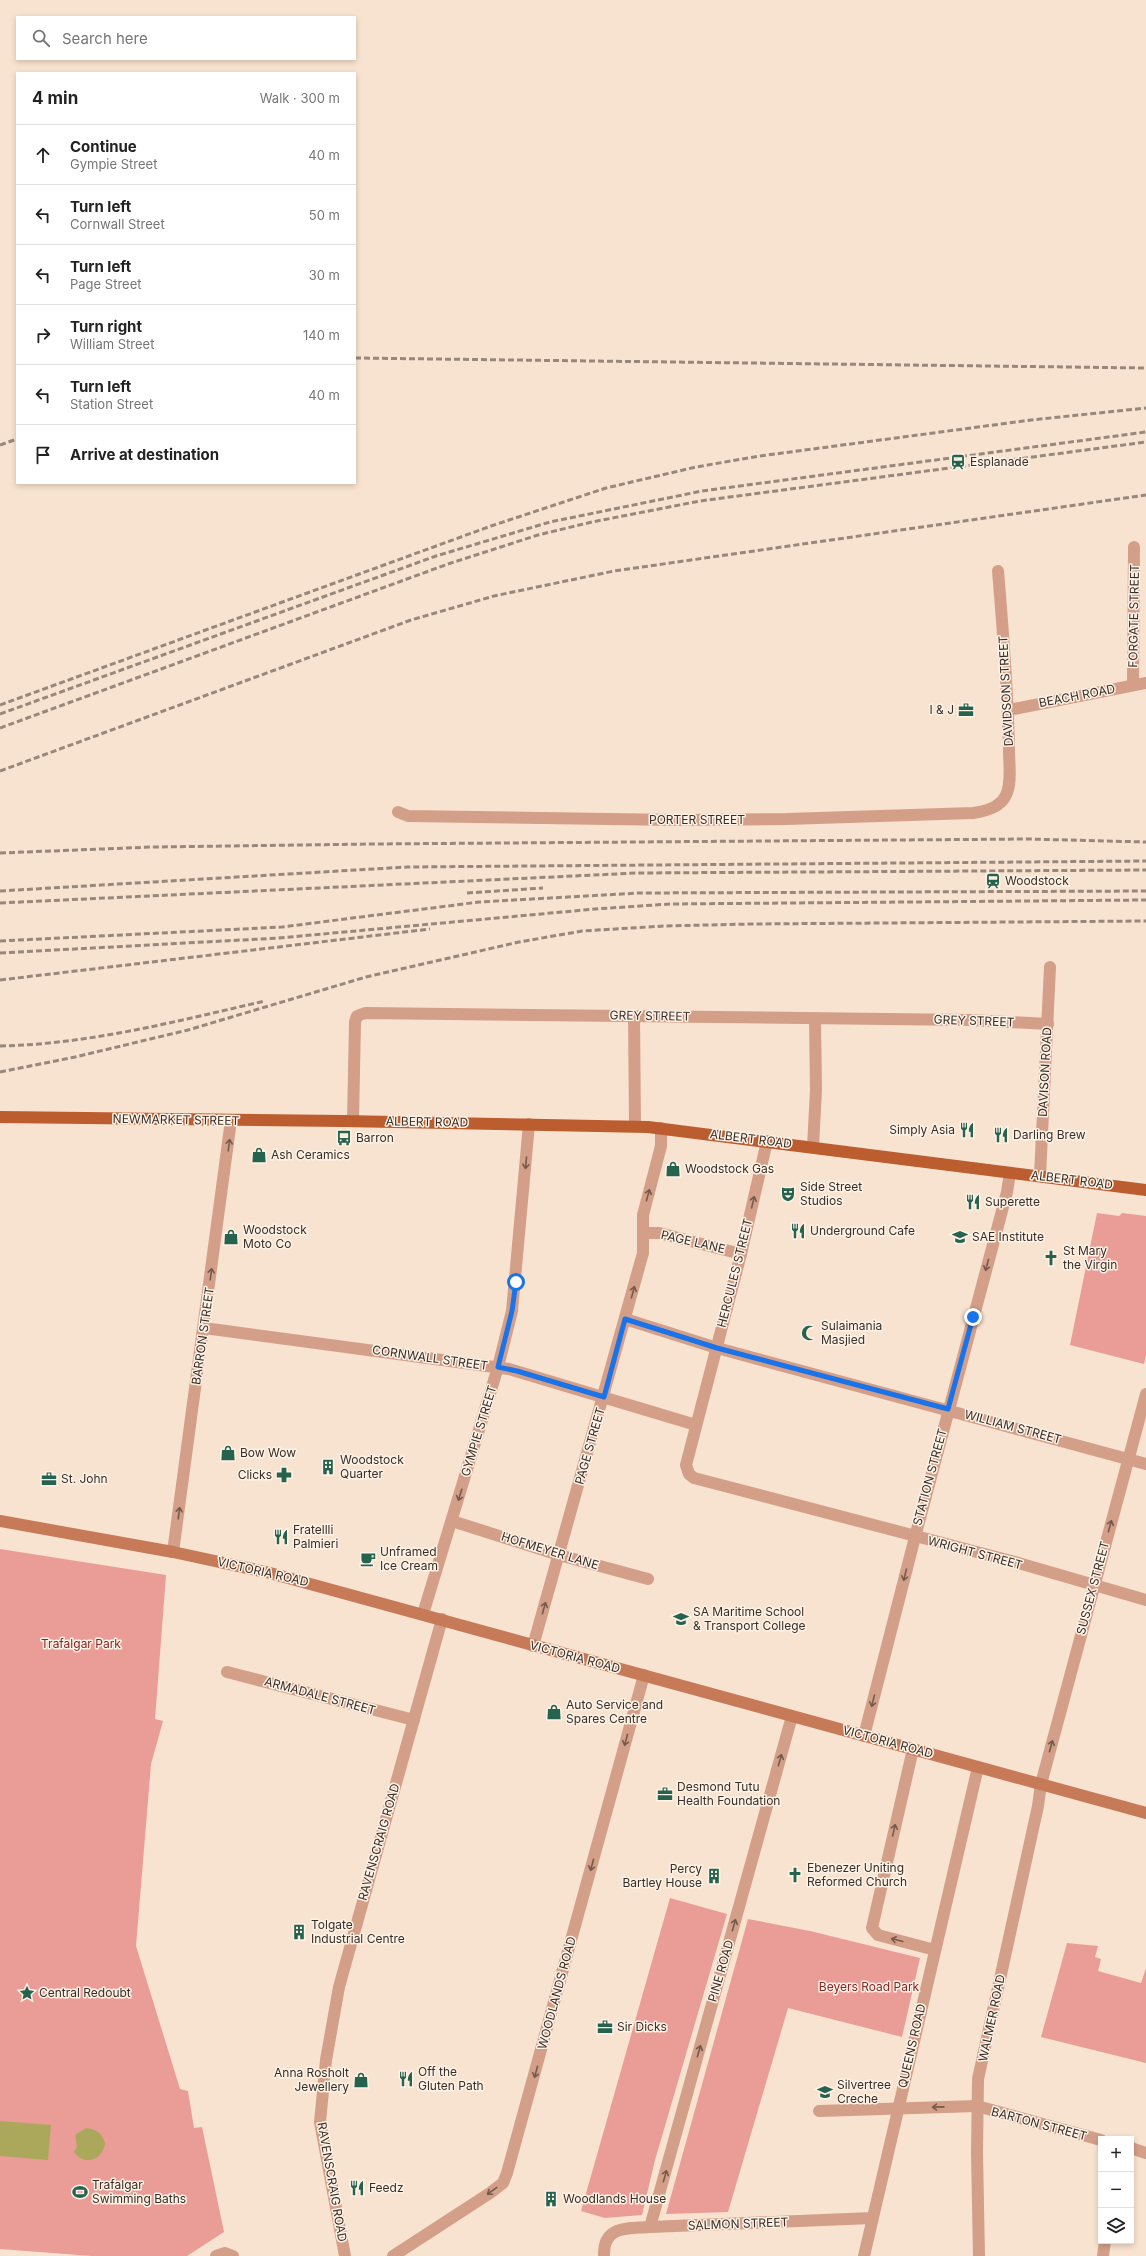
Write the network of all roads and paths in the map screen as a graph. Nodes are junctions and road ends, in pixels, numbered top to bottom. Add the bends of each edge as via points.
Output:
1 (1134, 547) dead end
2 (998, 571) dead end
3 (1146, 683) edge
4 (1133, 685) junction
5 (1009, 710) junction
6 (996, 806) joint
7 (398, 812) dead end
8 (1050, 967) dead end
9 (634, 1016) junction
10 (815, 1019) junction
11 (1048, 1024) junction
12 (0, 1117) edge
13 (231, 1120) junction
14 (353, 1121) junction
15 (529, 1124) junction
16 (635, 1126) junction
17 (661, 1128) junction
18 (766, 1141) junction
19 (813, 1147) junction
20 (1010, 1173) junction
21 (1040, 1176) junction
22 (1146, 1190) edge
23 (644, 1233) junction
24 (741, 1254) junction
25 (625, 1319) junction
26 (204, 1328) junction
27 (717, 1348) junction
28 (498, 1367) junction
29 (1146, 1394) edge
30 (604, 1397) junction
31 (948, 1409) junction
32 (696, 1425) junction
33 (1128, 1458) junction
34 (1146, 1464) edge
35 (689, 1474) joint
36 (0, 1521) edge
37 (452, 1521) junction
38 (915, 1537) junction
39 (173, 1552) junction
40 (559, 1554) junction
41 (648, 1579) dead end
42 (1093, 1586) junction
43 (1146, 1600) edge
44 (423, 1614) junction
45 (442, 1619) junction
46 (533, 1646) junction
47 (227, 1672) dead end
48 (644, 1675) junction
49 (792, 1716) junction
50 (414, 1720) junction
51 (864, 1736) junction
52 (913, 1749) junction
53 (978, 1767) junction
54 (1041, 1784) junction
55 (1146, 1813) edge
56 (935, 1950) junction
57 (977, 2106) junction
58 (898, 2108) junction
59 (819, 2110) dead end
60 (1098, 2139) edge
61 (1134, 2149) edge
62 (1146, 2153) edge
63 (872, 2218) junction
64 (650, 2227) junction
65 (1104, 2244) edge
66 (216, 2256) edge
67 (234, 2256) edge
68 (345, 2256) edge
69 (394, 2256) edge
70 (604, 2256) edge
71 (864, 2256) edge
72 (979, 2256) edge
73 (1102, 2256) edge

1 - 4 street, FORGATE STREET
2 - 5 street, DAVIDSON STREET
3 - 4 street, BEACH ROAD
4 - 5 street, BEACH ROAD
5 - 6 street, DAVIDSON STREET via 1009,776 1006,796
6 - 7 street, PORTER STREET via 972,812 772,820 515,819 408,816
8 - 11 street, DAVISON ROAD
9 - 10 street, GREY STREET
9 - 14 street, GREY STREET via 366,1013 358,1016 355,1022
9 - 16 street
10 - 11 street, GREY STREET via 970,1020
10 - 19 street via 816,1090
11 - 21 street, DAVISON ROAD
12 - 13 main road, NEWMARKET STREET
13 - 14 main road, NEWMARKET STREET
26 -> 13 street, BARRON STREET
14 - 15 main road, ALBERT ROAD
15 - 16 main road, ALBERT ROAD
15 -> 28 street, GYMPIE STREET via 516,1282 512,1311
16 - 17 main road, ALBERT ROAD
17 - 18 main road, ALBERT ROAD
23 -> 17 street, PAGE STREET via 643,1216 661,1146
18 - 19 main road, ALBERT ROAD
24 -> 18 street, HERCULES STREET
19 - 20 main road, ALBERT ROAD
20 - 21 main road, ALBERT ROAD
20 -> 31 street, STATION STREET
21 - 22 main road, ALBERT ROAD
23 - 24 street, PAGE LANE via 659,1234
25 -> 23 street, PAGE STREET via 643,1253
24 - 27 street, HERCULES STREET
25 - 27 street, WILLIAM STREET
25 - 30 street, PAGE STREET
26 - 28 street, CORNWALL STREET
39 -> 26 street, BARRON STREET
27 - 31 street, WILLIAM STREET
27 - 32 street, HERCULES STREET
28 - 30 street, CORNWALL STREET
28 -> 37 street, GYMPIE STREET
29 - 33 street, SUSSEX STREET
30 - 32 street, CORNWALL STREET
30 - 40 street, PAGE STREET
31 - 33 street, WILLIAM STREET
31 - 38 street, STATION STREET
32 - 35 street, HERCULES STREET via 686,1466
33 - 34 street, WILLIAM STREET
42 -> 33 street, SUSSEX STREET
35 - 38 street, WRIGHT STREET via 694,1478
36 - 39 main road, VICTORIA ROAD
37 - 40 street, HOFMEYER LANE
37 - 44 street, GYMPIE STREET
38 - 42 street, WRIGHT STREET
38 -> 51 street, STATION STREET
39 - 44 main road, VICTORIA ROAD via 270,1573
40 - 41 street, HOFMEYER LANE
46 -> 40 street, PAGE STREET
42 - 43 street, WRIGHT STREET
54 -> 42 street, SUSSEX STREET
44 - 45 main road, VICTORIA ROAD
45 - 46 main road, VICTORIA ROAD
45 - 50 street, RAVENSCRAIG ROAD
46 - 48 main road, VICTORIA ROAD
47 - 50 street, ARMADALE STREET
48 - 49 main road, VICTORIA ROAD
48 -> 69 street, WOODLANDS ROAD via 503,2183
49 - 51 main road, VICTORIA ROAD
64 -> 49 street, PINE ROAD
50 - 68 street, RAVENSCRAIG ROAD via 339,1987 326,2060 320,2122
51 - 52 main road, VICTORIA ROAD
52 - 53 main road, VICTORIA ROAD
56 -> 52 street via 878,1935 873,1931 872,1925
53 - 54 main road, VICTORIA ROAD
53 - 56 street, QUEENS ROAD
54 - 55 main road, VICTORIA ROAD
54 - 57 street, WALMER ROAD via 978,2079
56 - 58 street, QUEENS ROAD
57 -> 58 street, BARTON STREET
57 - 60 street, BARTON STREET
57 - 72 street, WALMER ROAD
58 - 59 street, BARTON STREET
58 - 63 street, QUEENS ROAD
61 - 62 street
63 - 64 street, SALMON STREET
63 - 71 street, QUEENS ROAD
64 - 70 street, SALMON STREET via 615,2230 607,2237
65 - 73 street
66 - 67 street via 225,2253

